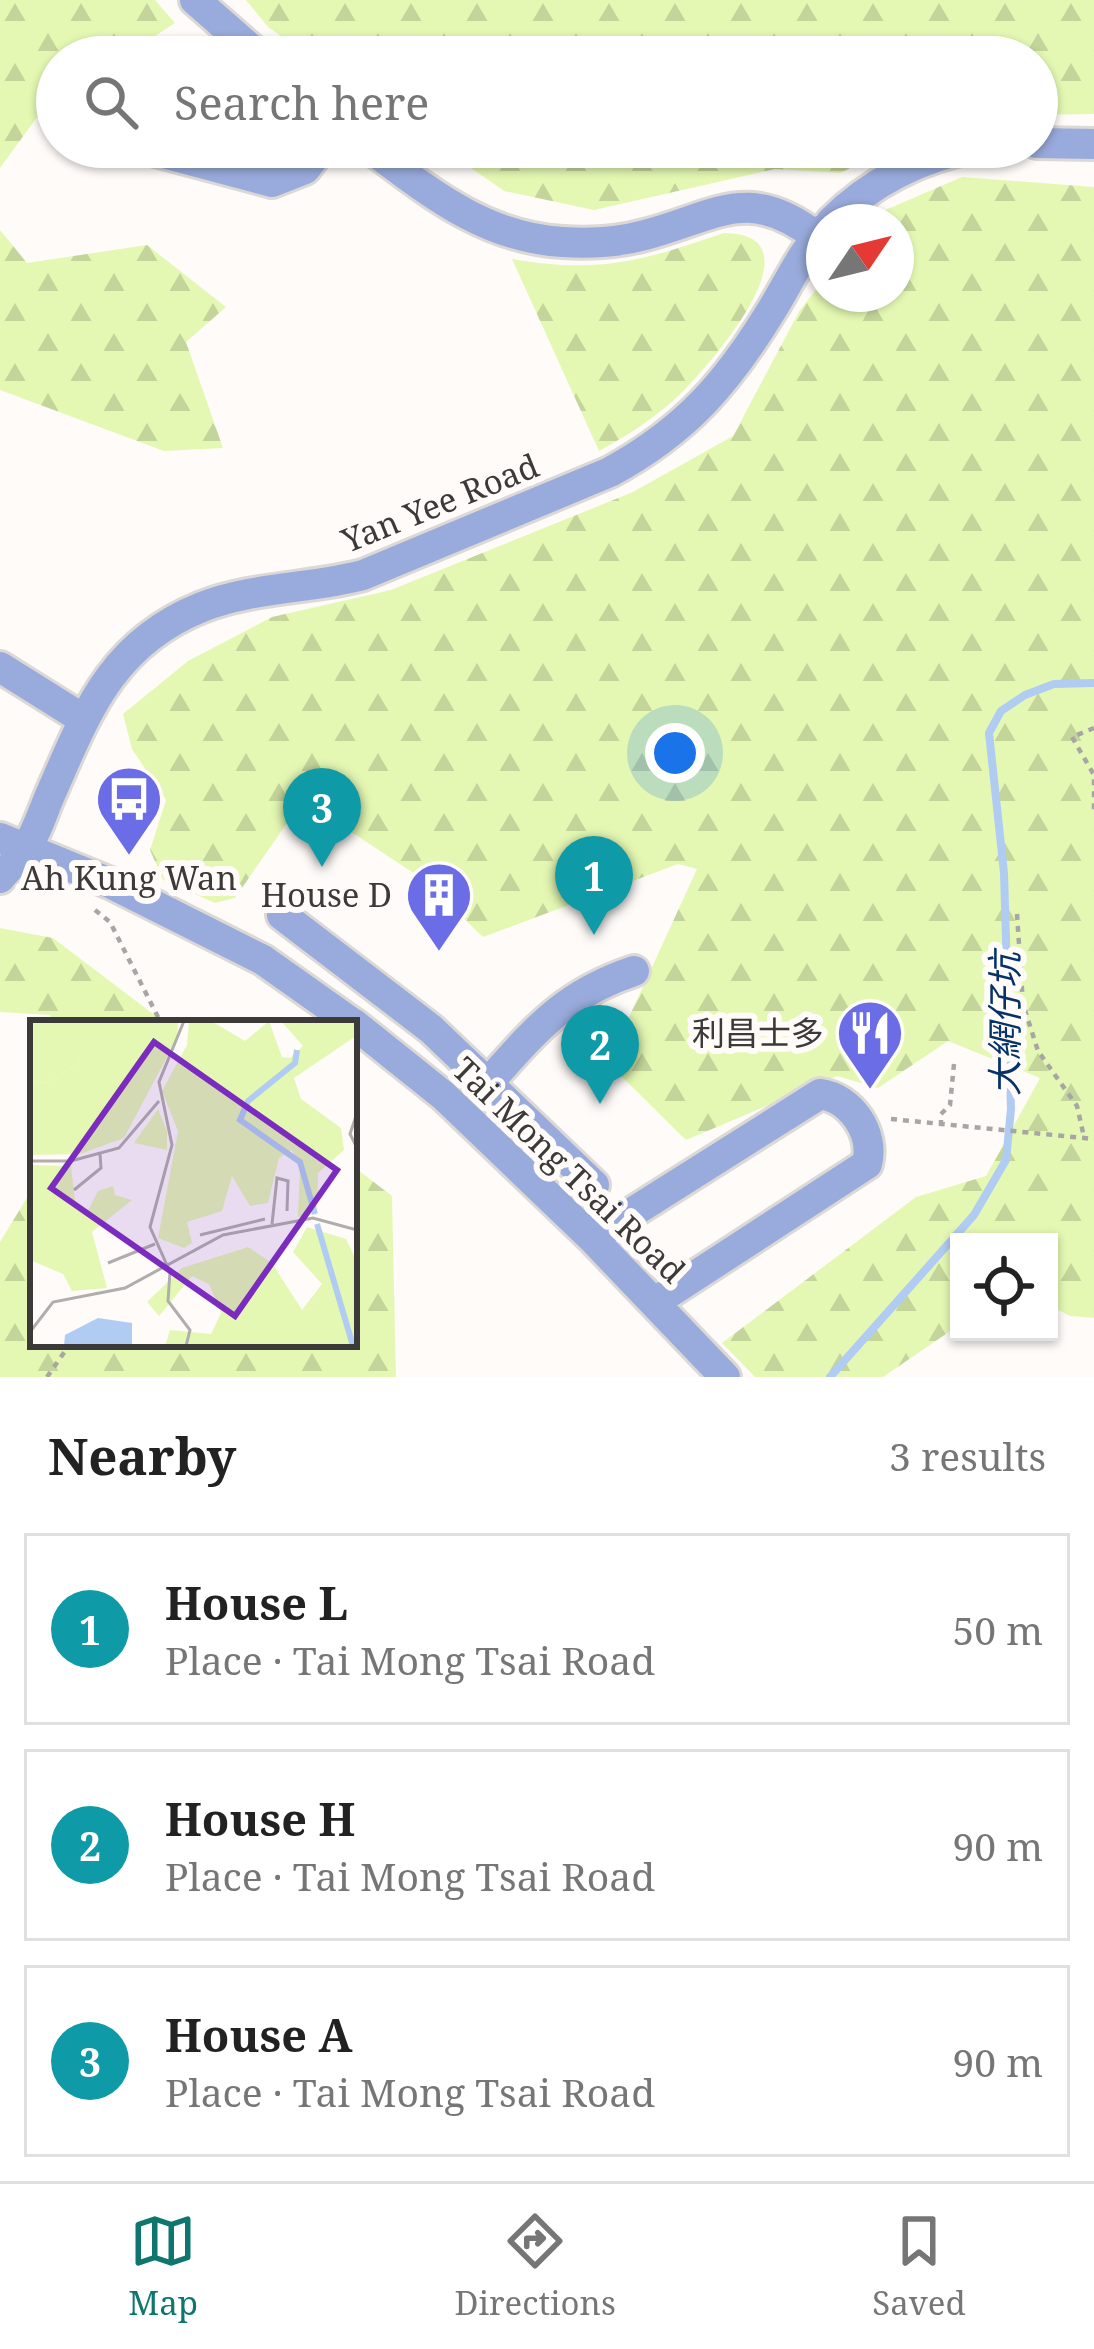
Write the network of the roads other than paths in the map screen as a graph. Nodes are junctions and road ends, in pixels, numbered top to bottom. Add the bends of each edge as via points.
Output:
1 (195, 0) edge
2 (236, 36) edge
3 (1058, 143) edge
4 (1094, 144) edge
5 (220, 168) edge
6 (306, 168) edge
7 (397, 168) edge
8 (907, 168) edge
9 (851, 204) edge
10 (806, 223) edge
11 (806, 257) edge
12 (0, 667) edge
13 (83, 719) junction
14 (13, 843) edge
15 (0, 878) edge
16 (634, 970) dead end
17 (283, 974) junction
18 (347, 1020) edge
19 (357, 1027) edge
20 (489, 1082) junction
21 (594, 1185) dead end
22 (592, 1238) junction
23 (655, 1302) junction
24 (725, 1377) edge

1 - 2 street
3 - 4 street
5 - 6 street via 272,182
7 - 10 street via 478,222 561,242 646,235 736,208
8 - 9 street, Yan Yee Road
11 - 13 street, Yan Yee Road via 732,374 651,448 363,575 231,598 176,619 129,655
12 - 13 street
13 - 14 street, Yan Yee Road
14 - 15 street, Yan Yee Road
14 - 17 street, Tai Mong Tsai Road via 110,883
16 - 20 street via 572,997
17 - 18 street, Tai Mong Tsai Road
17 - 20 street via 294,924
19 - 22 street, Tai Mong Tsai Road via 444,1096
20 - 21 street
22 - 23 street, Tai Mong Tsai Road
22 - 23 street via 820,1094 840,1100 858,1120 867,1164 836,1184 828,1210 738,1270 711,1266
23 - 24 street, Tai Mong Tsai Road

